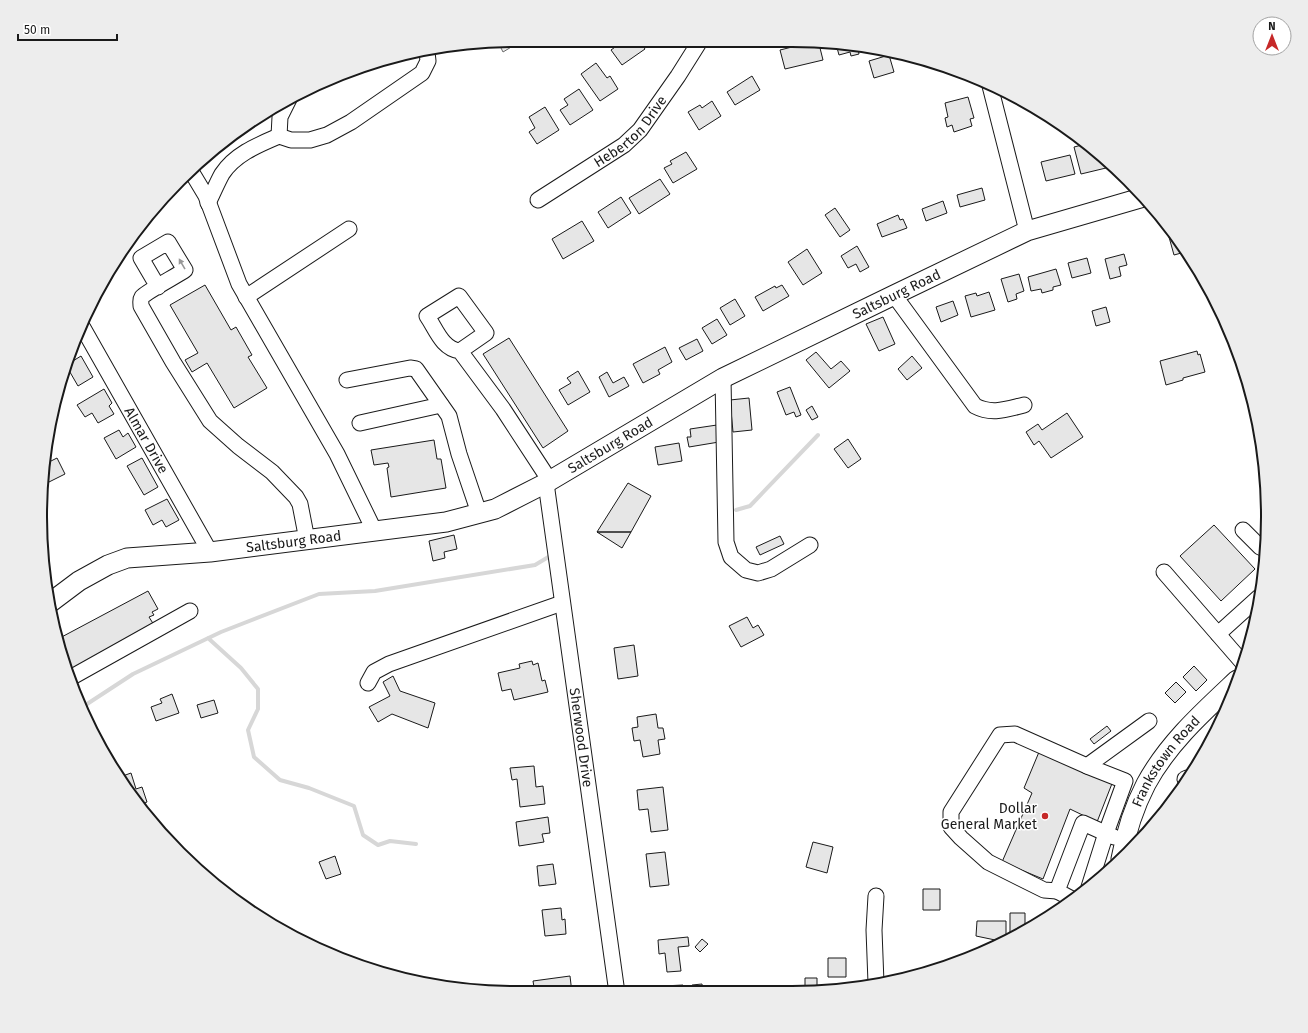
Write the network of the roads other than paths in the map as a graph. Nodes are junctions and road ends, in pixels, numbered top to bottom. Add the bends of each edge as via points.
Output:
1 (696, 47) edge
2 (427, 56) edge
3 (991, 92) edge
4 (284, 109) edge
5 (279, 136) junction
6 (194, 176) edge
7 (1137, 199) edge
8 (538, 200) dead end
9 (208, 203) junction
10 (349, 229) dead end
11 (1027, 232) junction
12 (158, 287) dead end
13 (894, 295) junction
14 (246, 297) junction
15 (85, 332) edge
16 (460, 351) dead end
17 (723, 378) junction
18 (347, 380) dead end
19 (441, 405) junction
20 (1024, 405) dead end
21 (360, 423) dead end
22 (548, 482) junction
23 (479, 513) junction
24 (374, 530) junction
25 (1243, 530) dead end
26 (307, 540) junction
27 (810, 545) dead end
28 (1260, 547) edge
29 (210, 552) junction
30 (1164, 572) dead end
31 (55, 599) edge
32 (1253, 602) edge
33 (562, 603) junction
34 (190, 611) dead end
35 (1218, 634) junction
36 (1239, 658) edge
37 (75, 676) edge
38 (368, 683) dead end
39 (1224, 699) edge
40 (1148, 722) dead end
41 (1087, 766) junction
42 (1118, 798) junction
43 (1136, 805) junction
44 (1106, 834) junction
45 (1124, 847) edge
46 (1122, 849) edge
47 (1093, 876) edge
48 (1057, 891) junction
49 (876, 896) dead end
50 (1067, 896) edge
51 (876, 978) edge
52 (616, 986) edge

1 - 8 street, Heberton Drive via 640,130 624,145
2 - 5 street via 428,61 422,73 351,122 327,135 310,140 292,140
3 - 11 street
4 - 5 street via 280,117
5 - 9 street via 257,145 238,157 223,174
6 - 9 street
7 - 11 main road, Saltsburg Road
9 - 14 street
10 - 14 street
11 - 13 main road, Saltsburg Road
12 - 26 street via 143,295 140,300 141,306 173,362 210,421 272,472 296,497 300,504
13 - 17 main road, Saltsburg Road
13 - 20 street via 975,406 997,412
14 - 24 street via 337,454
15 - 29 street, Almar Drive
16 - 22 street via 503,409
17 - 22 main road, Saltsburg Road
17 - 27 street via 726,542 731,557 746,570 758,573 771,569
18 - 19 street via 416,369
19 - 21 street
19 - 23 street via 449,416
22 - 23 main road, Saltsburg Road via 495,509
22 - 33 street, Sherwood Drive
23 - 24 main road, Saltsburg Road via 446,522
24 - 26 main road, Saltsburg Road
25 - 28 street
26 - 29 main road, Saltsburg Road
29 - 31 main road, Saltsburg Road via 127,558 79,581
30 - 35 street
32 - 35 street
33 - 38 street via 389,664 374,672
33 - 52 street, Sherwood Drive
34 - 37 street
35 - 36 street
39 - 43 main road, Frankstown Road via 1192,724 1176,742 1147,782
40 - 41 street
41 - 42 street via 1125,781
41 - 48 street via 1015,734 1000,735 951,812 951,827 988,862 1044,890
42 - 43 street
42 - 44 street
43 - 45 main road, Frankstown Road
44 - 46 street
44 - 47 street
44 - 48 street via 1084,823
48 - 50 street
49 - 51 street

